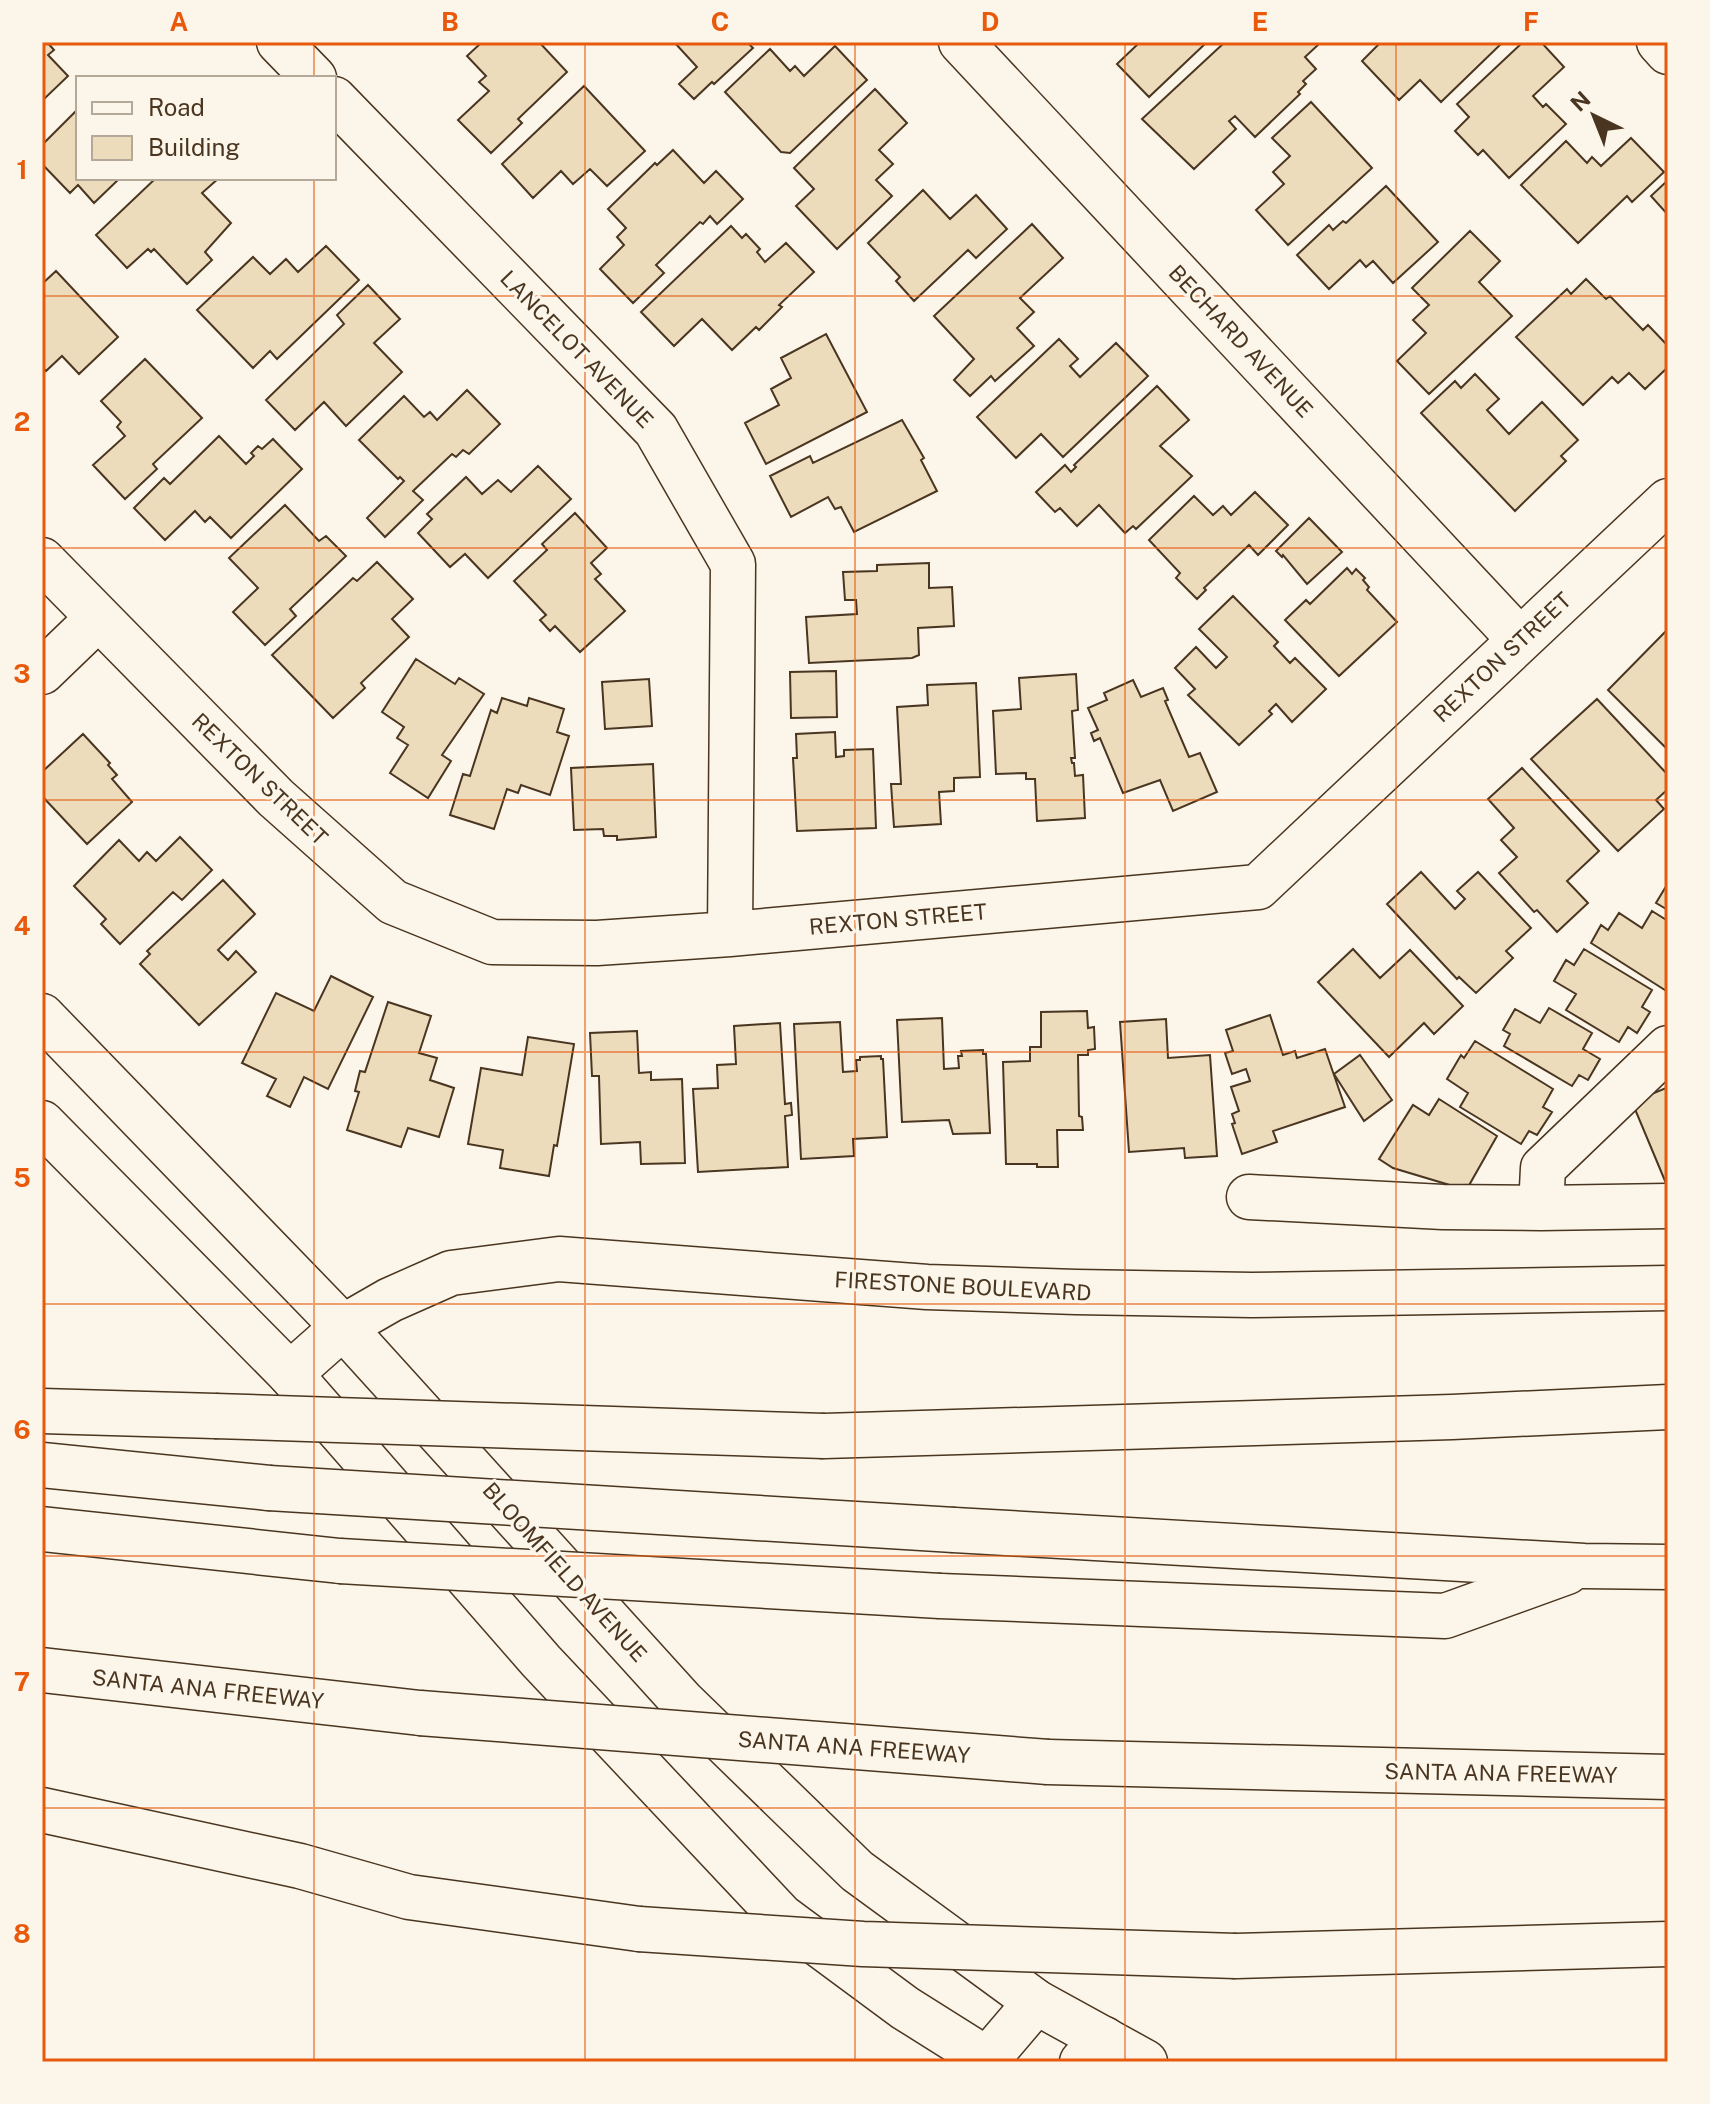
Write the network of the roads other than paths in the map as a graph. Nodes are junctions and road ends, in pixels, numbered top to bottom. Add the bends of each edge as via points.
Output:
1 (279, 42) edge
2 (961, 42) edge
3 (1659, 42) edge
4 (1668, 52) edge
5 (312, 76) edge
6 (336, 101) edge
7 (1668, 501) edge
8 (42, 560) edge
9 (97, 619) junction
10 (1520, 640) junction
11 (42, 672) edge
12 (730, 934) junction
13 (42, 1016) edge
14 (1668, 1048) edge
15 (42, 1123) edge
16 (1249, 1197) dead end
17 (1668, 1206) edge
18 (1541, 1208) junction
19 (1668, 1288) edge
20 (343, 1327) junction
21 (290, 1374) junction
22 (1668, 1407) edge
23 (42, 1411) edge
24 (42, 1465) edge
25 (42, 1529) edge
26 (1584, 1566) junction
27 (1668, 1567) edge
28 (42, 1670) edge
29 (1668, 1777) edge
30 (42, 1810) edge
31 (1668, 1944) edge
32 (1036, 2002) junction
33 (1093, 2050) edge
34 (988, 2061) edge
35 (1145, 2062) edge

1 - 5 main road
2 - 10 main road, BECHARD AVENUE
3 - 4 main road
6 - 12 main road, LANCELOT AVENUE via 656,430 733,564
7 - 10 main road, REXTON STREET
8 - 9 main road, REXTON STREET
9 - 11 main road
9 - 12 main road, REXTON STREET via 276,798 393,902 492,942 597,943
10 - 12 main road, REXTON STREET via 1258,887
13 - 20 main road, BLOOMFIELD AVENUE
14 - 18 main road via 1543,1168
15 - 21 main road
16 - 18 main road
17 - 18 main road
19 - 20 main road, FIRESTONE BOULEVARD via 1090,1293 927,1287 559,1259 451,1273
20 - 21 main road, FIRESTONE BOULEVARD
20 - 32 main road, BLOOMFIELD AVENUE via 682,1701 857,1871
21 - 34 main road via 541,1661 782,1917 905,2008
22 - 23 main road, bridge via 824,1436
24 - 26 main road, bridge via 269,1488
25 - 26 main road, bridge via 340,1561 940,1596 1445,1616
26 - 27 main road
28 - 29 main road, SANTA ANA FREEWAY, bridge via 420,1713 1048,1762
30 - 31 main road, bridge via 300,1866 409,1897 639,1929 863,1944 1236,1956
32 - 33 main road, BLOOMFIELD AVENUE
32 - 34 main road
33 - 35 main road, BLOOMFIELD AVENUE

